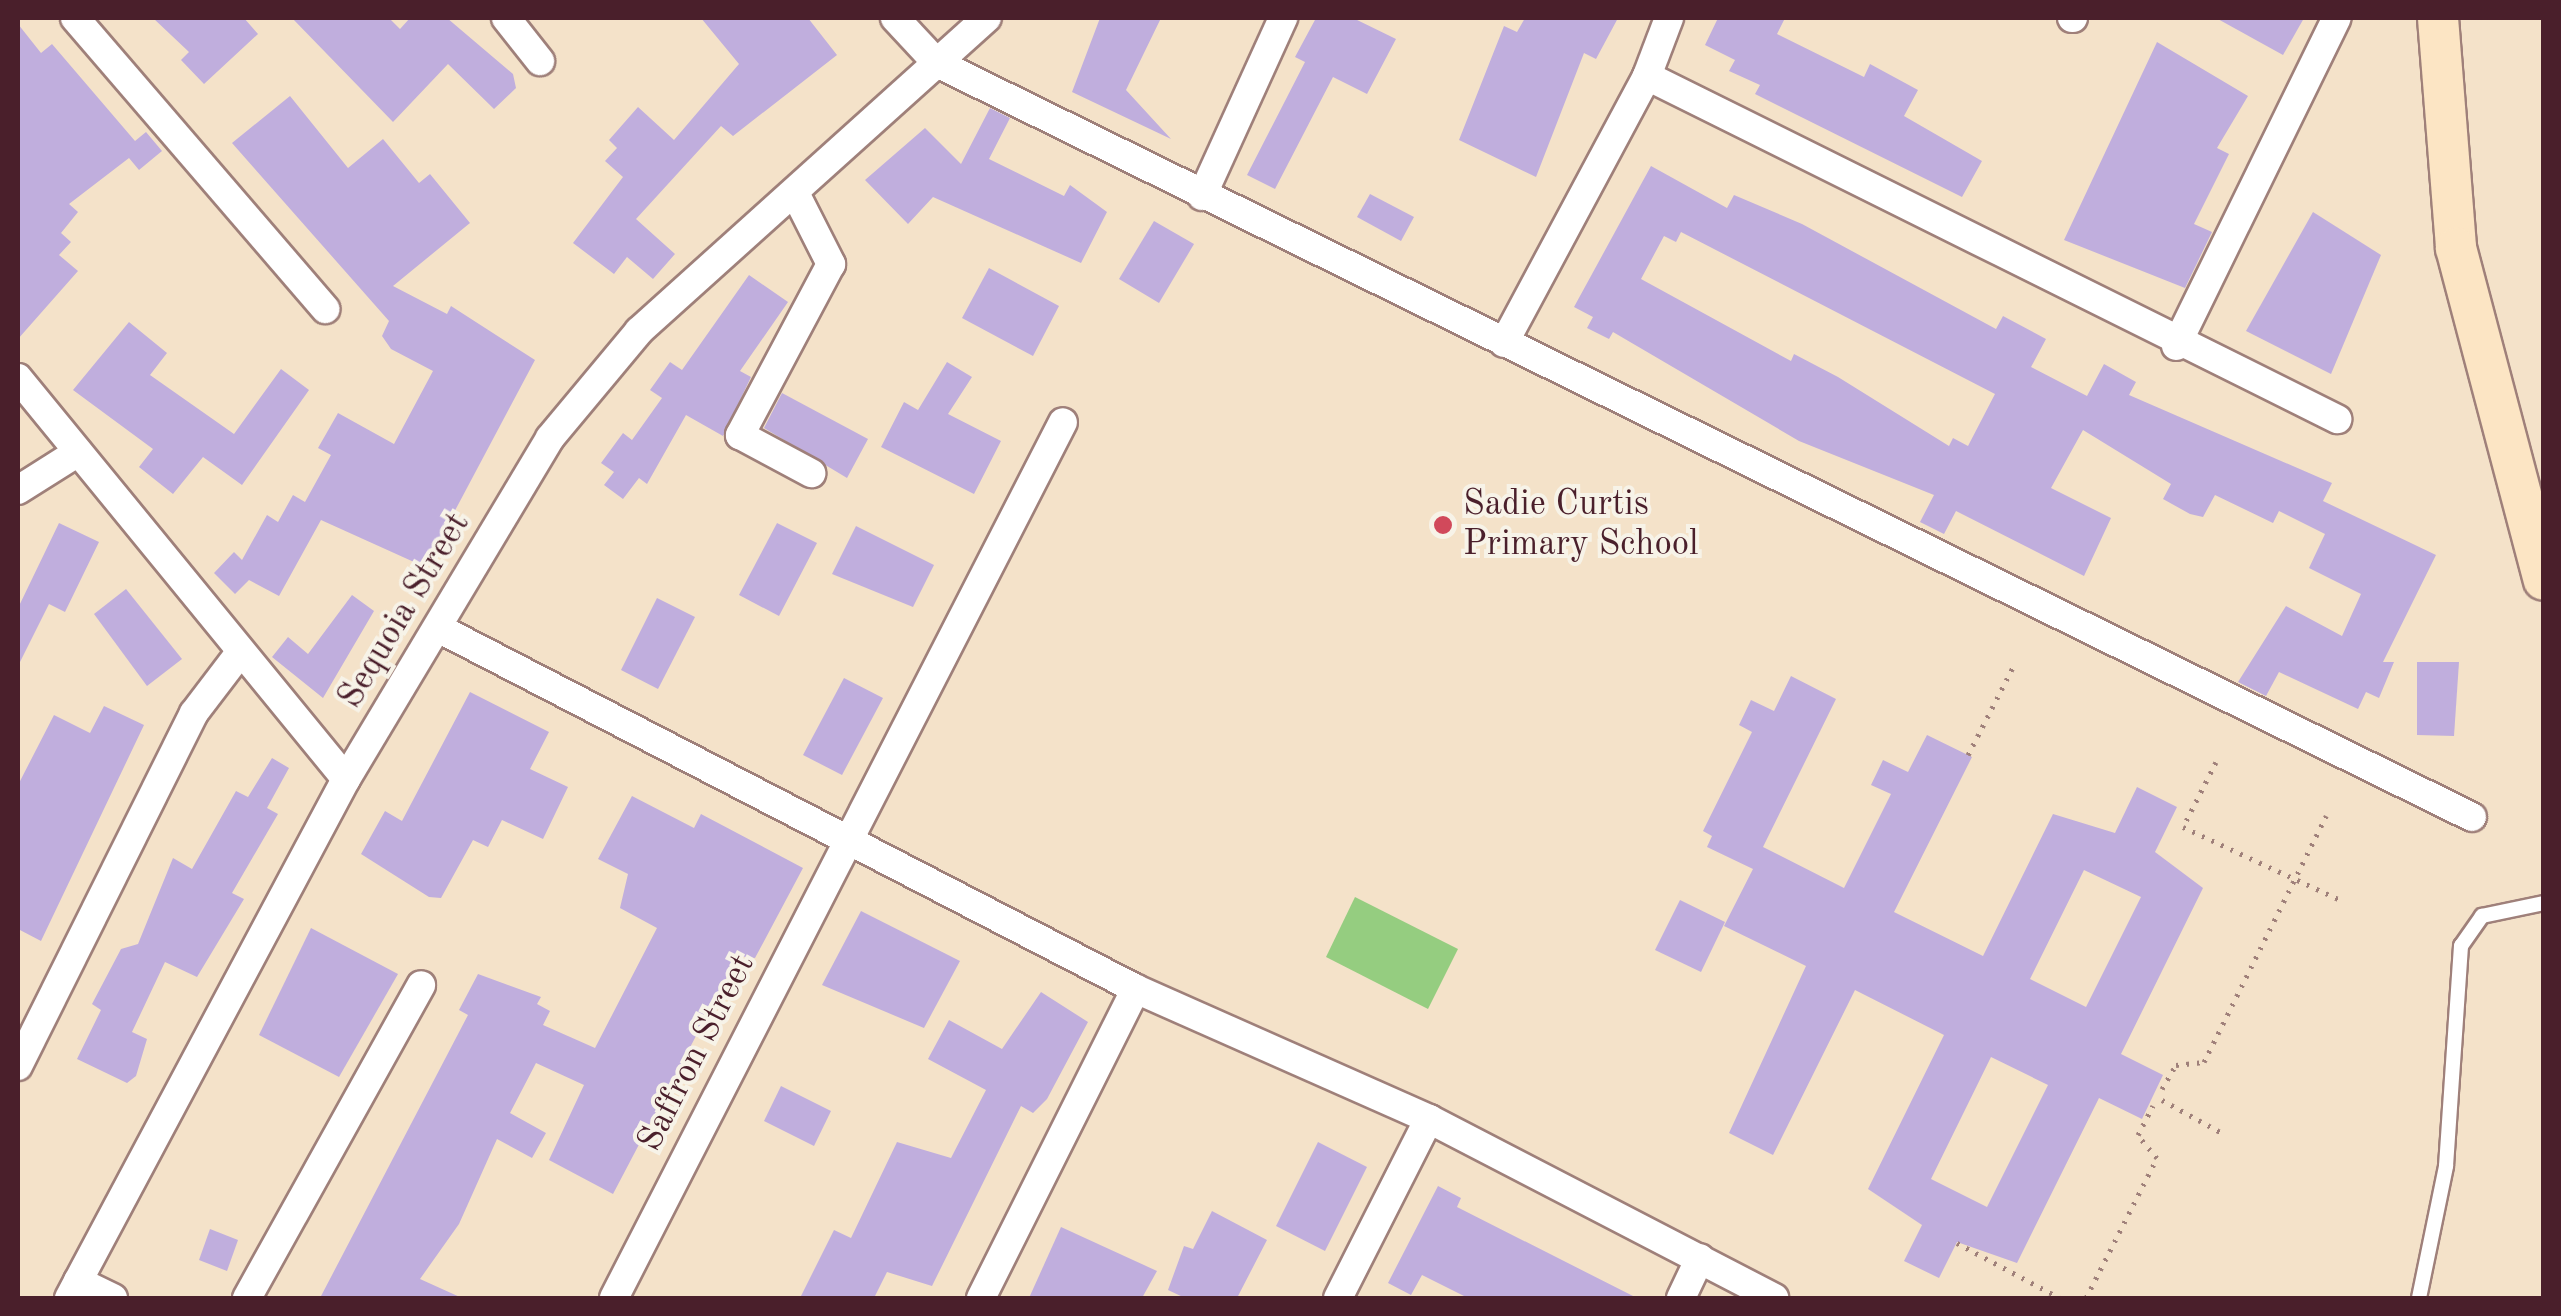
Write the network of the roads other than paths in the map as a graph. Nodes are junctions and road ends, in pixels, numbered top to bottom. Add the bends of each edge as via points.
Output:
1 (75, 18) edge
2 (506, 18) edge
3 (895, 18) edge
4 (987, 18) edge
5 (1284, 18) edge
6 (1668, 18) edge
7 (2337, 18) edge
8 (2438, 18) edge
9 (540, 60) dead end
10 (937, 63) junction
11 (1647, 76) junction
12 (795, 193) junction
13 (1202, 196) junction
14 (325, 309) dead end
15 (1504, 343) junction
16 (2176, 346) junction
17 (18, 378) edge
18 (2337, 419) dead end
19 (1063, 422) dead end
20 (78, 452) junction
21 (811, 473) dead end
22 (18, 490) edge
23 (2544, 580) edge
24 (442, 630) junction
25 (239, 654) junction
26 (346, 779) junction
27 (2472, 817) dead end
28 (848, 842) junction
29 (2544, 903) edge
30 (421, 985) dead end
31 (1136, 989) junction
32 (18, 1066) edge
33 (1429, 1119) junction
34 (1700, 1258) junction
35 (74, 1290) edge
36 (113, 1298) edge
37 (248, 1298) edge
38 (614, 1298) edge
39 (980, 1298) edge
40 (1338, 1298) edge
41 (1681, 1298) edge
42 (1774, 1298) edge
43 (2419, 1298) edge

1 - 14 street
2 - 9 street
3 - 10 street
4 - 10 street, Sequoia Street
5 - 13 street
6 - 11 street
7 - 16 street
8 - 23 main road via 2459,266
10 - 12 street, Sequoia Street
10 - 13 street
11 - 15 street
11 - 16 street
12 - 21 street via 831,264 740,435
12 - 24 street, Sequoia Street via 639,331 550,438
13 - 15 street
15 - 27 street
16 - 18 street
17 - 20 street
19 - 28 street, Saffron Street
20 - 22 street
20 - 25 street
24 - 26 street, Sequoia Street
24 - 28 street
25 - 26 street
25 - 32 street via 194,713
26 - 35 street, Sequoia Street
28 - 31 street
28 - 38 street, Saffron Street
29 - 43 lane via 2482,916 2461,946 2446,1166
30 - 37 street
31 - 33 street
31 - 39 street
33 - 34 street
33 - 40 street
34 - 41 street
34 - 42 street
35 - 36 street

